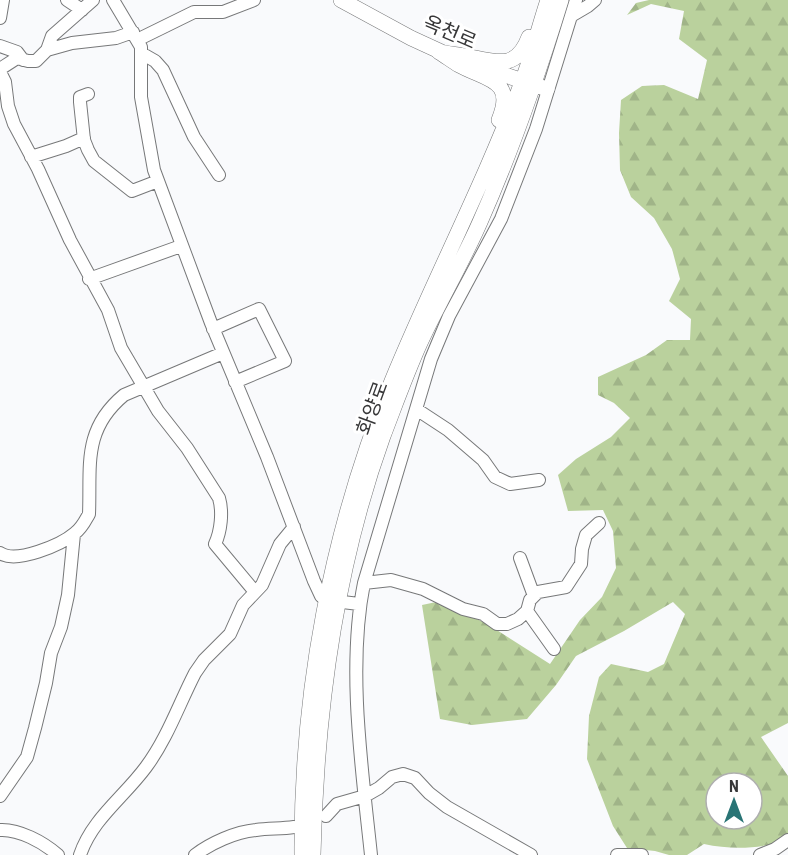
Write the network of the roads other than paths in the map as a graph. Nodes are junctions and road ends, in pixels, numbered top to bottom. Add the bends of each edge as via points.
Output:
1 (3, 0) edge
2 (67, 0) edge
3 (93, 0) edge
4 (113, 0) edge
5 (254, 0) edge
6 (341, 0) edge
7 (540, 0) edge
8 (548, 0) edge
9 (561, 0) edge
10 (576, 0) edge
11 (595, 0) edge
12 (82, 10) junction
13 (571, 16) junction
14 (0, 18) edge
15 (135, 36) junction
16 (0, 46) edge
17 (47, 50) junction
18 (439, 52) junction
19 (141, 53) junction
20 (23, 60) junction
21 (0, 70) edge
22 (535, 84) junction
23 (88, 94) dead end
24 (84, 138) junction
25 (31, 157) junction
26 (219, 175) dead end
27 (158, 181) junction
28 (474, 195) junction
29 (182, 246) junction
30 (90, 279) junction
31 (213, 328) junction
32 (223, 353) junction
33 (235, 382) junction
34 (145, 387) junction
35 (416, 409) junction
36 (539, 480) dead end
37 (600, 523) dead end
38 (294, 527) junction
39 (74, 534) junction
40 (0, 553) edge
41 (520, 558) dead end
42 (364, 583) junction
43 (255, 592) junction
44 (534, 596) junction
45 (333, 601) junction
46 (360, 604) junction
47 (527, 611) junction
48 (554, 650) dead end
49 (0, 796) edge
50 (365, 796) junction
51 (326, 816) dead end
52 (294, 827) dead end
53 (0, 830) edge
54 (788, 840) edge
55 (58, 855) edge
56 (80, 855) edge
57 (195, 855) edge
58 (302, 855) edge
59 (313, 855) edge
60 (371, 855) edge
61 (531, 855) edge
62 (618, 855) edge
63 (642, 855) edge
64 (760, 855) edge

1 - 14 street
2 - 12 street
3 - 12 street
4 - 15 street
5 - 15 street via 223,12 194,12
6 - 18 main road, 옥천로
7 - 18 main road via 525,47 509,61 499,63
8 - 22 main road, 화양로
9 - 22 main road, 화양로
10 - 13 street, 화양로
11 - 13 street
12 - 17 street via 52,36
13 - 22 street, 화양로
15 - 17 street
15 - 19 street
16 - 20 street via 17,52
17 - 20 street via 36,61
18 - 22 main road, 옥천로
18 - 28 main road via 494,80 504,93 504,110 475,182
19 - 26 street via 163,70 194,137
19 - 27 street via 141,98
20 - 21 street via 17,58
21 - 25 street via 14,124
22 - 28 main road, 화양로
22 - 35 street, 화양로 via 536,129 501,219 449,316
22 - 45 main road, 화양로 via 480,223 420,343 382,438
23 - 24 street via 80,97
24 - 25 street
24 - 27 street via 94,161 132,192
25 - 30 street
27 - 29 street
28 - 45 main road, 화양로 via 368,444 338,547
29 - 30 street
29 - 31 street
30 - 34 street via 108,310 121,348
31 - 32 street
31 - 33 street via 259,309 285,361
32 - 33 street
32 - 34 street
33 - 38 street
34 - 39 street via 113,404 98,427 91,444 89,514
34 - 43 street via 219,498 220,528 215,544
35 - 36 street via 483,460 495,477 510,484
35 - 42 street, 화양로
37 - 44 street via 586,535 581,564 566,587
38 - 43 street via 280,544
38 - 45 street via 321,596
39 - 40 street via 37,552 18,556
39 - 49 street via 68,595 27,757
41 - 44 street
42 - 46 street, 화양로
42 - 47 street via 391,580 423,589 463,609 483,614 497,624 518,620
43 - 56 street via 243,605 230,634 195,673 147,766 98,822
44 - 47 street
45 - 46 street
45 - 58 main road, 화양로 via 312,679
45 - 59 main road, 화양로 via 317,758
46 - 50 street, 화양로 via 357,665
47 - 48 street
50 - 51 street via 337,804
50 - 60 street, 화양로
50 - 61 street via 392,777 403,774 416,778 447,807
52 - 57 street via 254,830 229,837
53 - 55 street via 23,835
54 - 64 street
62 - 63 street

